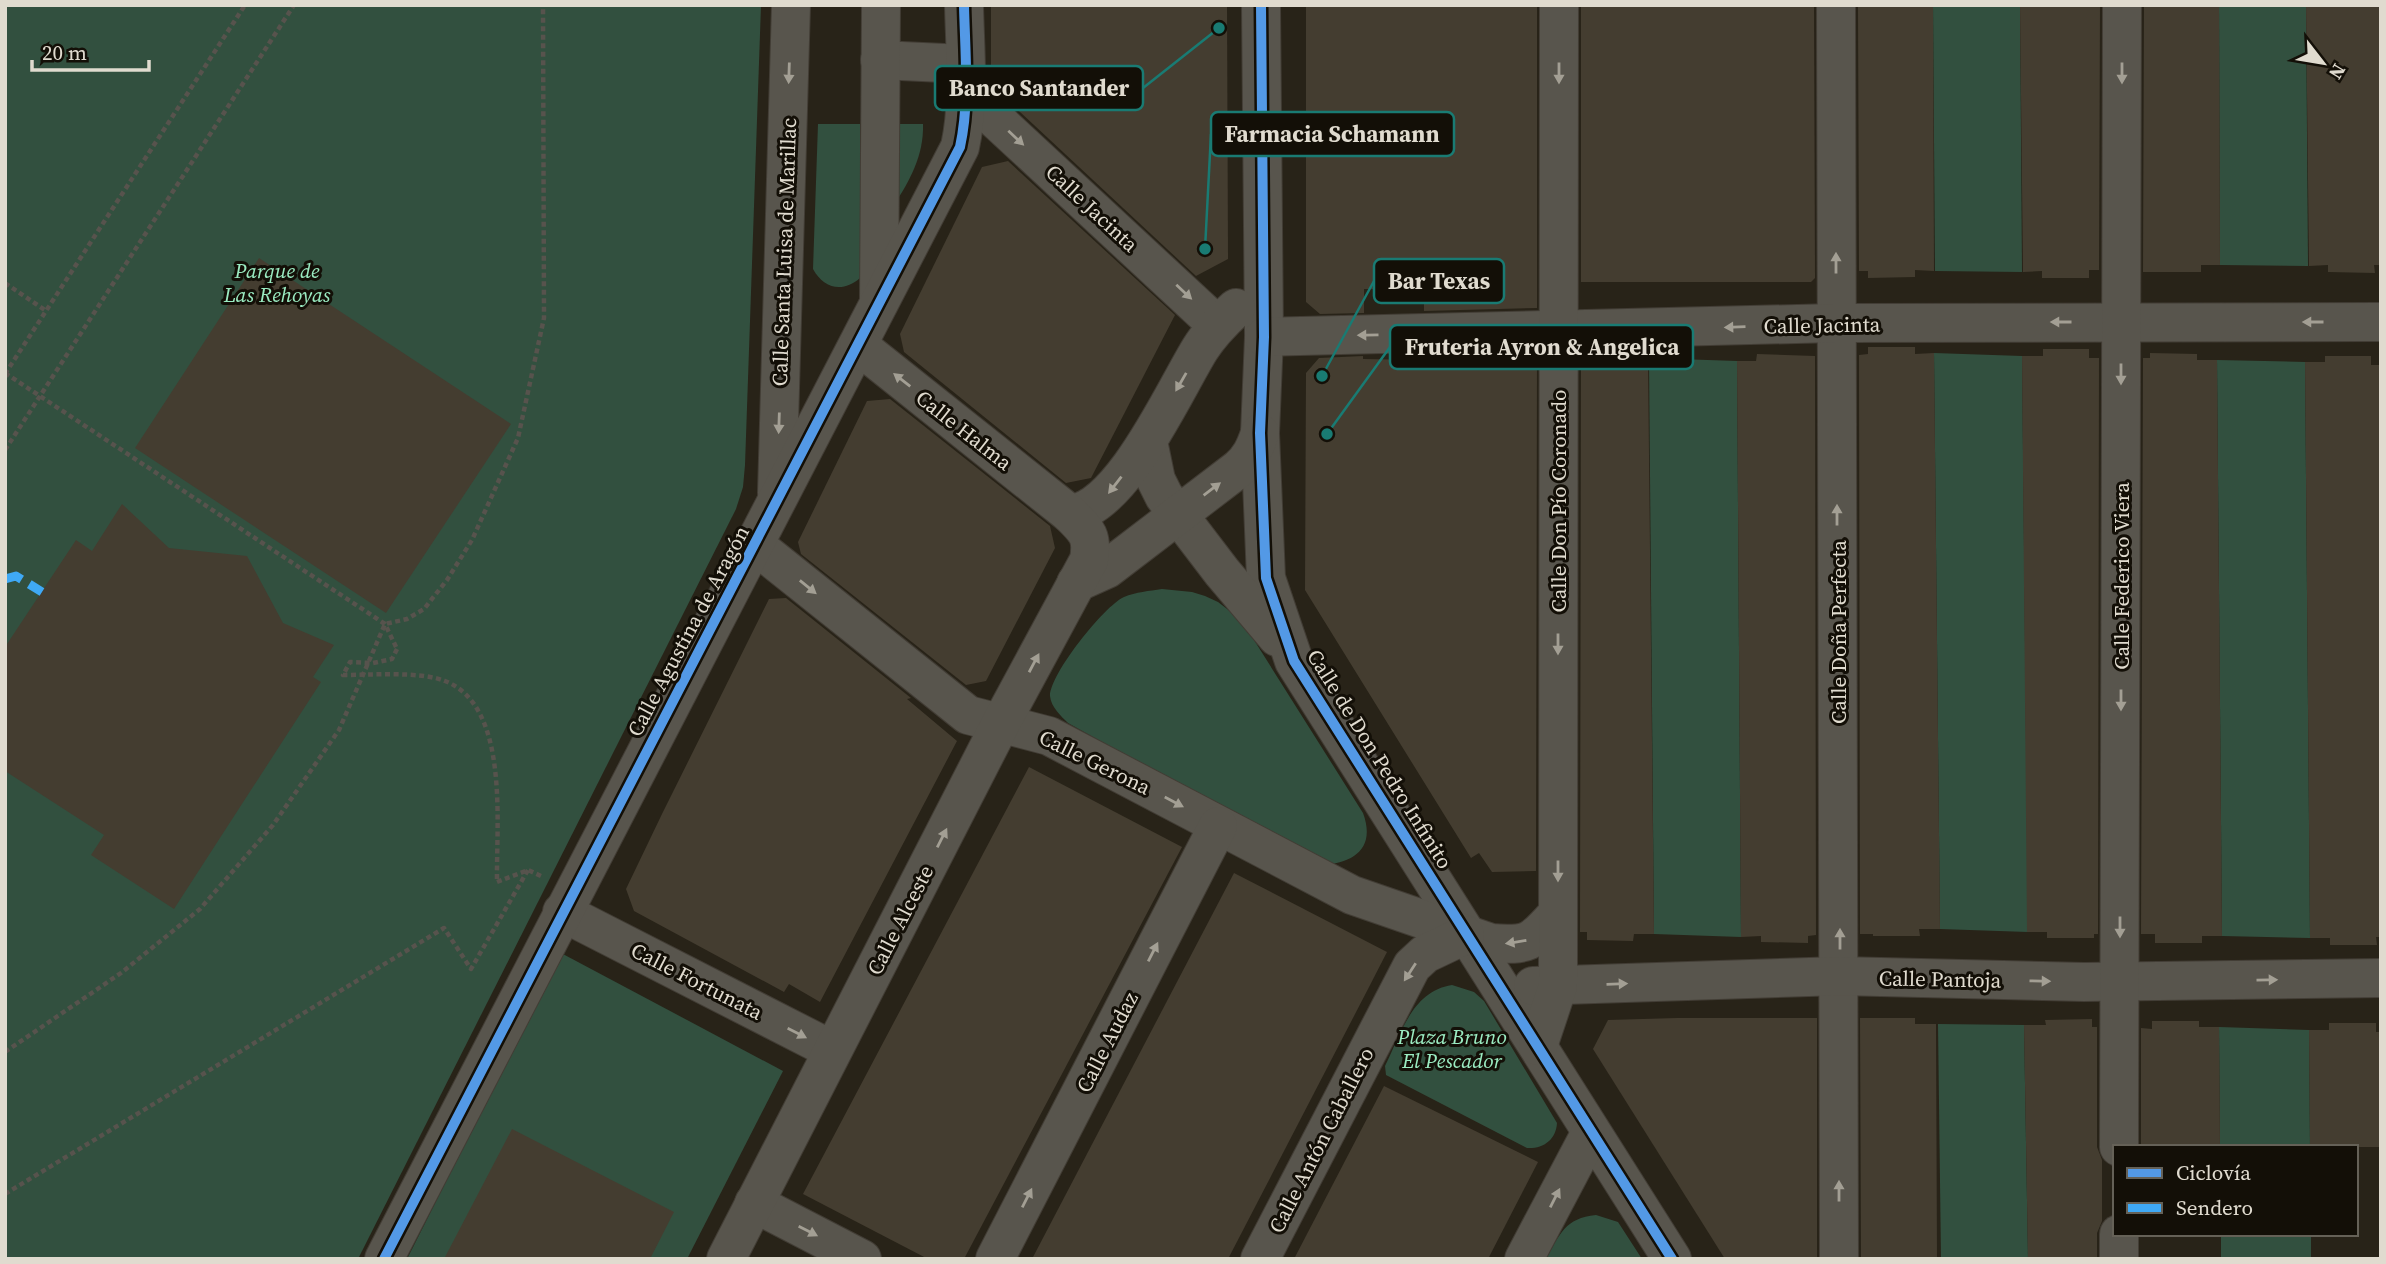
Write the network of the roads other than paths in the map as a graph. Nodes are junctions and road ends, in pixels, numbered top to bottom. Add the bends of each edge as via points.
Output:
1 (791, 5) edge
2 (881, 5) edge
3 (964, 5) edge
4 (1261, 5) edge
5 (1559, 5) edge
6 (1836, 5) edge
7 (2122, 5) edge
8 (880, 60) junction
9 (966, 78) junction
10 (1263, 282) junction
11 (879, 306) junction
12 (2122, 321) junction
13 (2381, 322) edge
14 (1836, 323) junction
15 (1217, 325) junction
16 (1559, 332) junction
17 (1264, 337) junction
18 (859, 346) junction
19 (1260, 433) junction
20 (1148, 441) junction
21 (777, 500) junction
22 (1070, 514) junction
23 (1176, 515) junction
24 (755, 545) junction
25 (1222, 572) junction
26 (1091, 576) junction
27 (1294, 661) junction
28 (1001, 723) junction
29 (1218, 826) junction
30 (1402, 831) junction
31 (1352, 895) junction
32 (562, 912) junction
33 (1558, 914) junction
34 (1465, 935) junction
35 (1840, 976) junction
36 (2381, 978) edge
37 (2120, 981) junction
38 (1499, 986) junction
39 (1558, 986) junction
40 (1538, 1046) junction
41 (832, 1051) junction
42 (1591, 1132) junction
43 (2119, 1145) edge
44 (754, 1203) junction
45 (2119, 1236) edge
46 (384, 1259) edge
47 (726, 1259) edge
48 (862, 1259) edge
49 (995, 1259) edge
50 (1260, 1259) edge
51 (1524, 1259) edge
52 (1672, 1259) edge
53 (1839, 1259) edge
54 (2119, 1259) edge

1 -> 21 street, Calle Santa Luisa de Marillac
2 - 8 street
3 - 9 street, Calle Agustina de Aragón
4 - 10 street, Calle de Don Pedro Infinito
5 -> 16 street, Calle Don Pío Coronado
14 -> 6 street, Calle Doña Perfecta
7 -> 12 street, Calle Federico Viera
8 - 9 street
8 - 11 street
9 - 11 street, Calle Agustina de Aragón via 960,147
9 -> 15 street, Calle Jacinta
10 - 15 street
10 - 17 street, Calle de Don Pedro Infinito
11 - 18 street, Calle Agustina de Aragón
13 -> 12 street, Calle Jacinta
12 -> 14 street, Calle Jacinta
12 -> 37 street, Calle Federico Viera
14 -> 16 street, Calle Jacinta
35 -> 14 street, Calle Doña Perfecta
15 -> 20 street
16 -> 17 street, Calle Jacinta
16 -> 33 street, Calle Don Pío Coronado
17 - 19 street, Calle de Don Pedro Infinito
18 - 21 street, Calle Agustina de Aragón
22 -> 18 street, Calle Halma
23 -> 19 street, Calle Alceste via 1246,462
19 - 27 street, Calle de Don Pedro Infinito via 1266,578
20 -> 22 street via 1110,492 1081,513
20 - 23 street via 1156,480
21 - 24 street, Calle Agustina de Aragón
22 - 26 street, Calle Alceste via 1088,533
23 - 25 street
23 - 26 street, Calle Alceste
24 -> 28 street, Calle Gerona via 968,715
24 - 32 street, Calle Agustina de Aragón
25 - 26 street via 1177,555 1146,556
25 - 27 street
28 -> 26 street, Calle Alceste
27 - 30 street, Calle de Don Pedro Infinito
28 -> 29 street, Calle Gerona via 1049,736
41 -> 28 street, Calle Alceste
29 - 31 street, Calle Gerona
49 -> 29 street, Calle Audaz
30 - 31 street via 1405,861 1397,882 1385,890
30 - 34 street, Calle de Don Pedro Infinito
31 - 34 street, Calle Gerona
32 -> 41 street, Calle Fortunata
32 - 46 street, Calle Agustina de Aragón
33 -> 34 street via 1536,937 1515,946
33 - 39 street, Calle Don Pío Coronado
34 - 38 street, Calle de Don Pedro Infinito
34 -> 50 street, Calle Antón Caballero via 1424,954 1412,966
35 -> 37 street, Calle Pantoja
39 -> 35 street, Calle Pantoja
53 -> 35 street, Calle Doña Perfecta
37 -> 36 street, Calle Pantoja
37 - 43 street, Calle Federico Viera
38 - 39 street, Calle Pantoja
38 - 40 street, Calle de Don Pedro Infinito
39 - 40 street, Calle Don Pío Coronado
40 - 42 street, Calle de Don Pedro Infinito
41 - 44 street, Calle Alceste
51 -> 42 street
42 - 52 street, Calle de Don Pedro Infinito
44 - 47 street, Calle Alceste
44 -> 48 street
45 - 54 street

